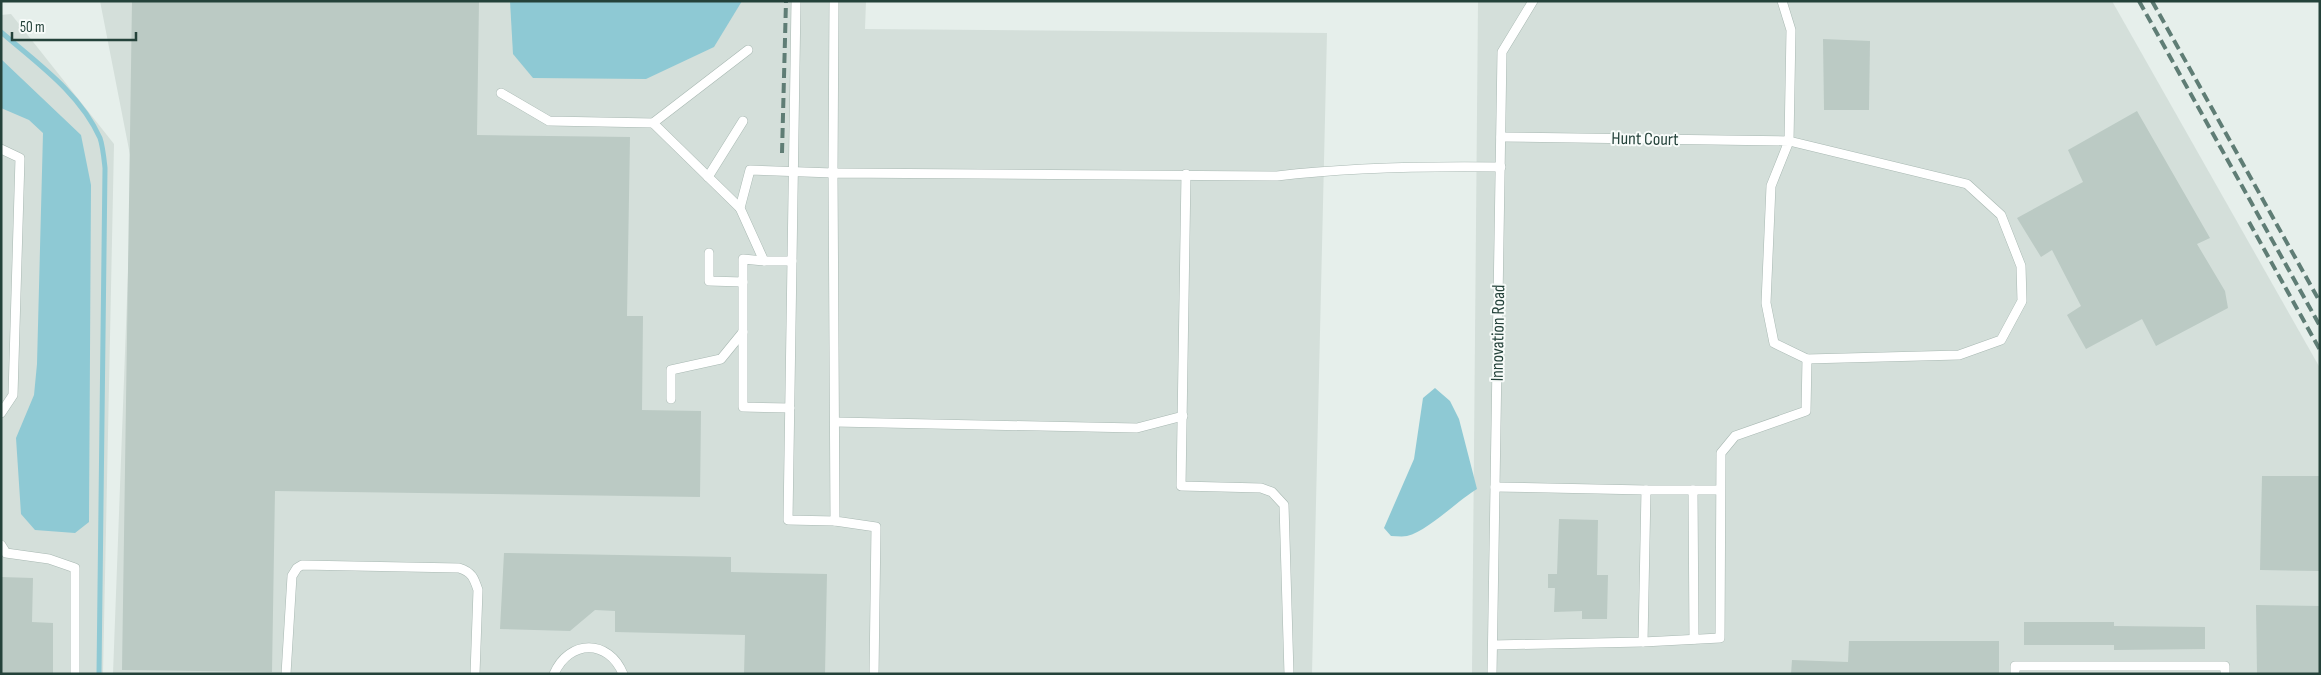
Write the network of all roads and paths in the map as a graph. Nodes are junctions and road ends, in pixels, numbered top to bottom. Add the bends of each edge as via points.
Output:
1 (796, 1) edge
2 (834, 1) edge
3 (1533, 1) edge
4 (1782, 1) edge
5 (748, 50) dead end
6 (501, 93) dead end
7 (743, 120) dead end
8 (653, 123) junction
9 (1501, 137) junction
10 (1789, 140) junction
11 (1, 149) edge
12 (1501, 167) junction
13 (794, 172) junction
14 (833, 173) junction
15 (1186, 174) junction
16 (708, 177) junction
17 (740, 208) junction
18 (709, 253) dead end
19 (764, 260) junction
20 (792, 261) junction
21 (743, 282) junction
22 (743, 332) junction
23 (1807, 359) junction
24 (671, 399) dead end
25 (790, 408) junction
26 (1, 413) edge
27 (1183, 416) junction
28 (835, 422) junction
29 (1495, 487) junction
30 (1646, 490) junction
31 (1693, 490) junction
32 (1720, 490) junction
33 (835, 521) junction
34 (1, 545) edge
35 (1694, 639) junction
36 (1643, 642) junction
37 (1493, 645) junction
38 (75, 674) edge
39 (286, 674) edge
40 (475, 674) edge
41 (554, 674) edge
42 (623, 674) edge
43 (874, 674) edge
44 (1289, 674) edge
45 (1492, 674) edge
46 (2015, 674) edge
47 (2225, 674) edge

1 - 13 lane
2 - 14 lane
3 - 9 lane, Innovation Road via 1502,52
4 - 10 lane via 1791,30
5 - 8 lane
6 - 8 lane via 549,121
7 - 16 lane
8 - 16 lane
9 - 10 lane, Hunt Court
9 - 12 lane, Innovation Road
10 - 23 lane via 1771,186 1766,303 1774,343
10 - 23 lane, Hunt Court via 1968,184 2001,215 2021,266 2022,301 2001,340 1959,355
11 - 26 lane via 20,158 13,395
12 - 15 lane via 1400,166 1277,176
12 - 29 lane, Innovation Road
13 - 14 lane
13 - 17 lane via 750,170
13 - 20 lane
14 - 15 lane
14 - 28 lane
15 - 27 lane
16 - 17 lane
17 - 19 lane
18 - 21 lane via 709,281
19 - 20 lane
19 - 21 lane via 743,259
20 - 25 lane
21 - 22 lane
22 - 24 lane via 721,359 671,370
22 - 25 lane via 743,407
23 - 32 lane via 1806,411 1735,436 1721,453
25 - 33 lane via 788,520
27 - 28 lane via 1137,428
27 - 44 lane via 1182,486 1261,488 1272,492 1284,505
28 - 33 lane
29 - 30 lane
29 - 37 lane, Innovation Road
30 - 31 lane
30 - 36 lane
31 - 32 lane
31 - 35 lane
32 - 35 lane via 1720,638
33 - 43 lane via 876,526
34 - 38 lane via 6,553 49,559 76,568
35 - 36 lane
36 - 37 lane
37 - 45 lane, Innovation Road
39 - 40 lane via 292,576 302,565 459,568 468,571 474,577 478,590
41 - 42 lane via 567,655 589,647 611,655
46 - 47 lane via 2015,666 2225,666

